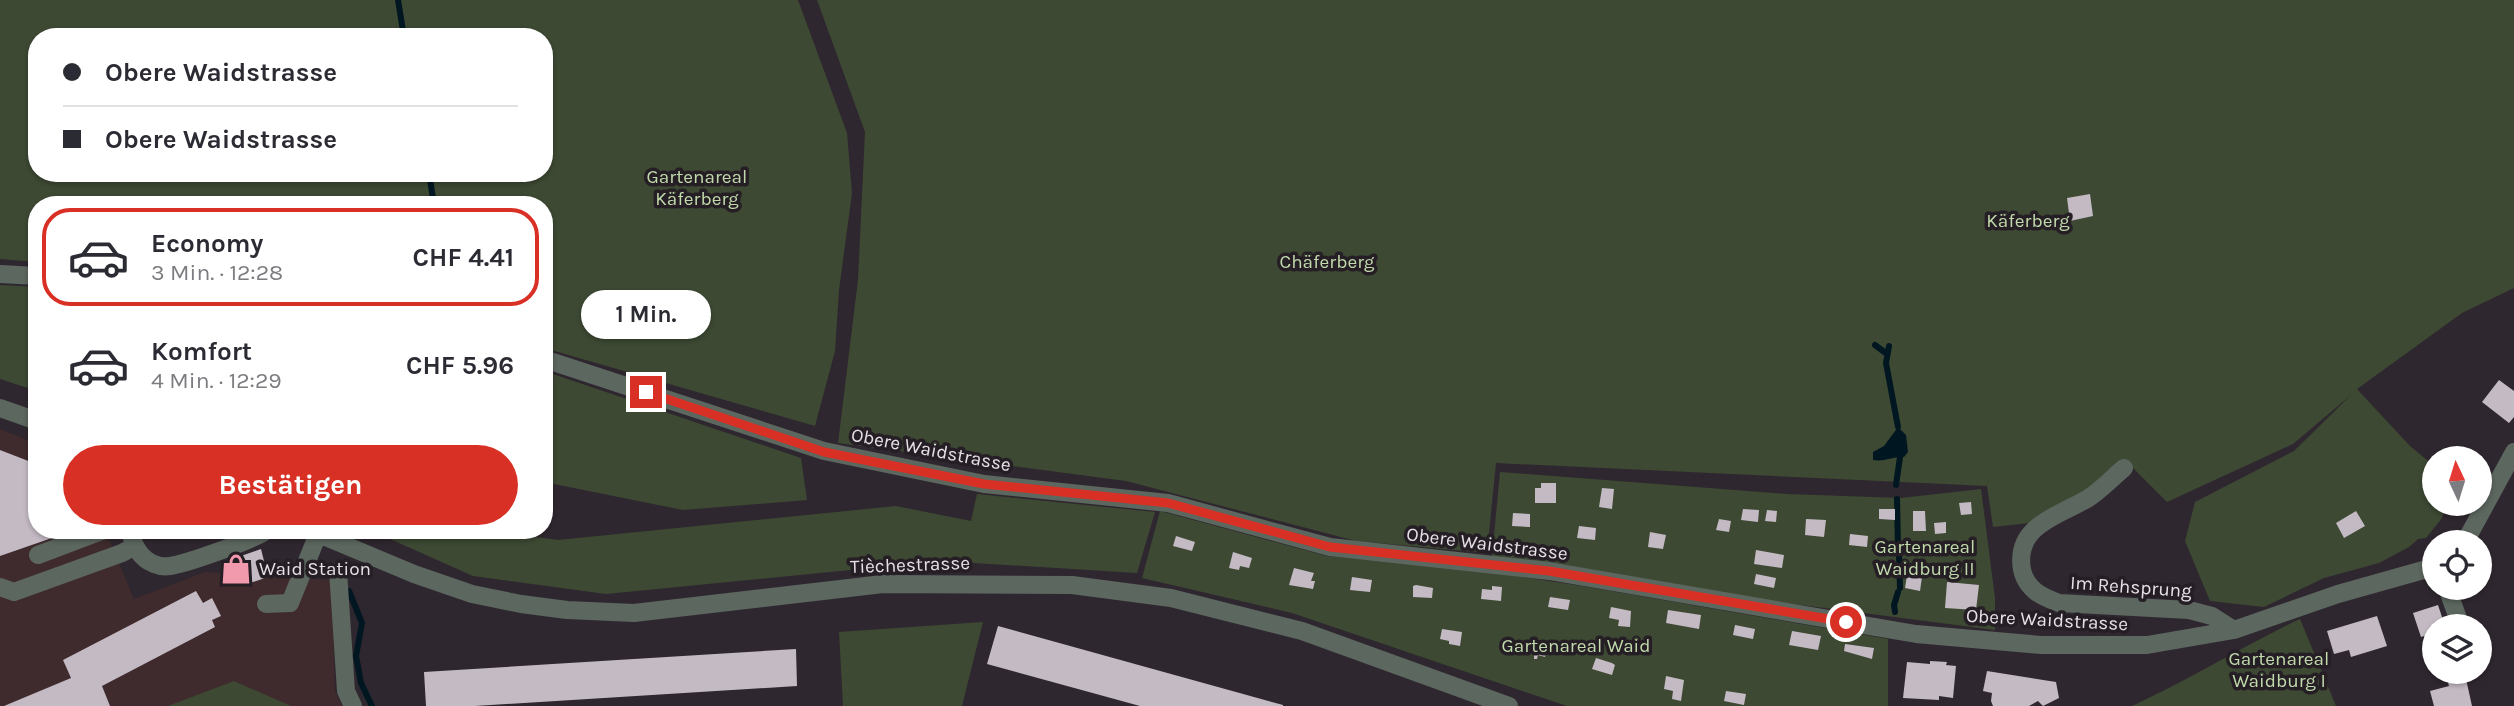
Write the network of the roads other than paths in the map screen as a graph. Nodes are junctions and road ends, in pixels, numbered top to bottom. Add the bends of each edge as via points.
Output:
1 (0, 274) edge
2 (28, 276) edge
3 (553, 362) edge
4 (0, 408) edge
5 (28, 418) edge
6 (2514, 452) edge
7 (2124, 468) dead end
8 (2472, 530) edge
9 (80, 539) edge
10 (131, 539) edge
11 (133, 539) edge
12 (244, 539) edge
13 (311, 539) edge
14 (330, 539) edge
15 (38, 555) dead end
16 (2422, 570) edge
17 (338, 571) dead end
18 (0, 587) edge
19 (266, 604) dead end
20 (2234, 630) junction
21 (353, 706) edge
22 (1509, 706) edge

1 - 2 street
3 - 20 street, Obere Waidstrasse via 824,452 984,484 1168,503 1330,547 1549,571 1916,634 2096,647 2147,645
4 - 5 street
6 - 8 street
7 - 20 street, Im Rehsprung via 2089,498 2028,536 2021,562 2029,585 2059,603 2189,610 2212,616
9 - 15 street
10 - 18 street via 122,553 14,592
11 - 12 street via 151,563 167,566
13 - 19 street via 290,603
14 - 22 street, Tièchestrasse via 472,594 567,610 634,613 883,584 1072,585 1171,598 1302,631
16 - 20 street, Obere Waidstrasse
17 - 21 street via 346,691

